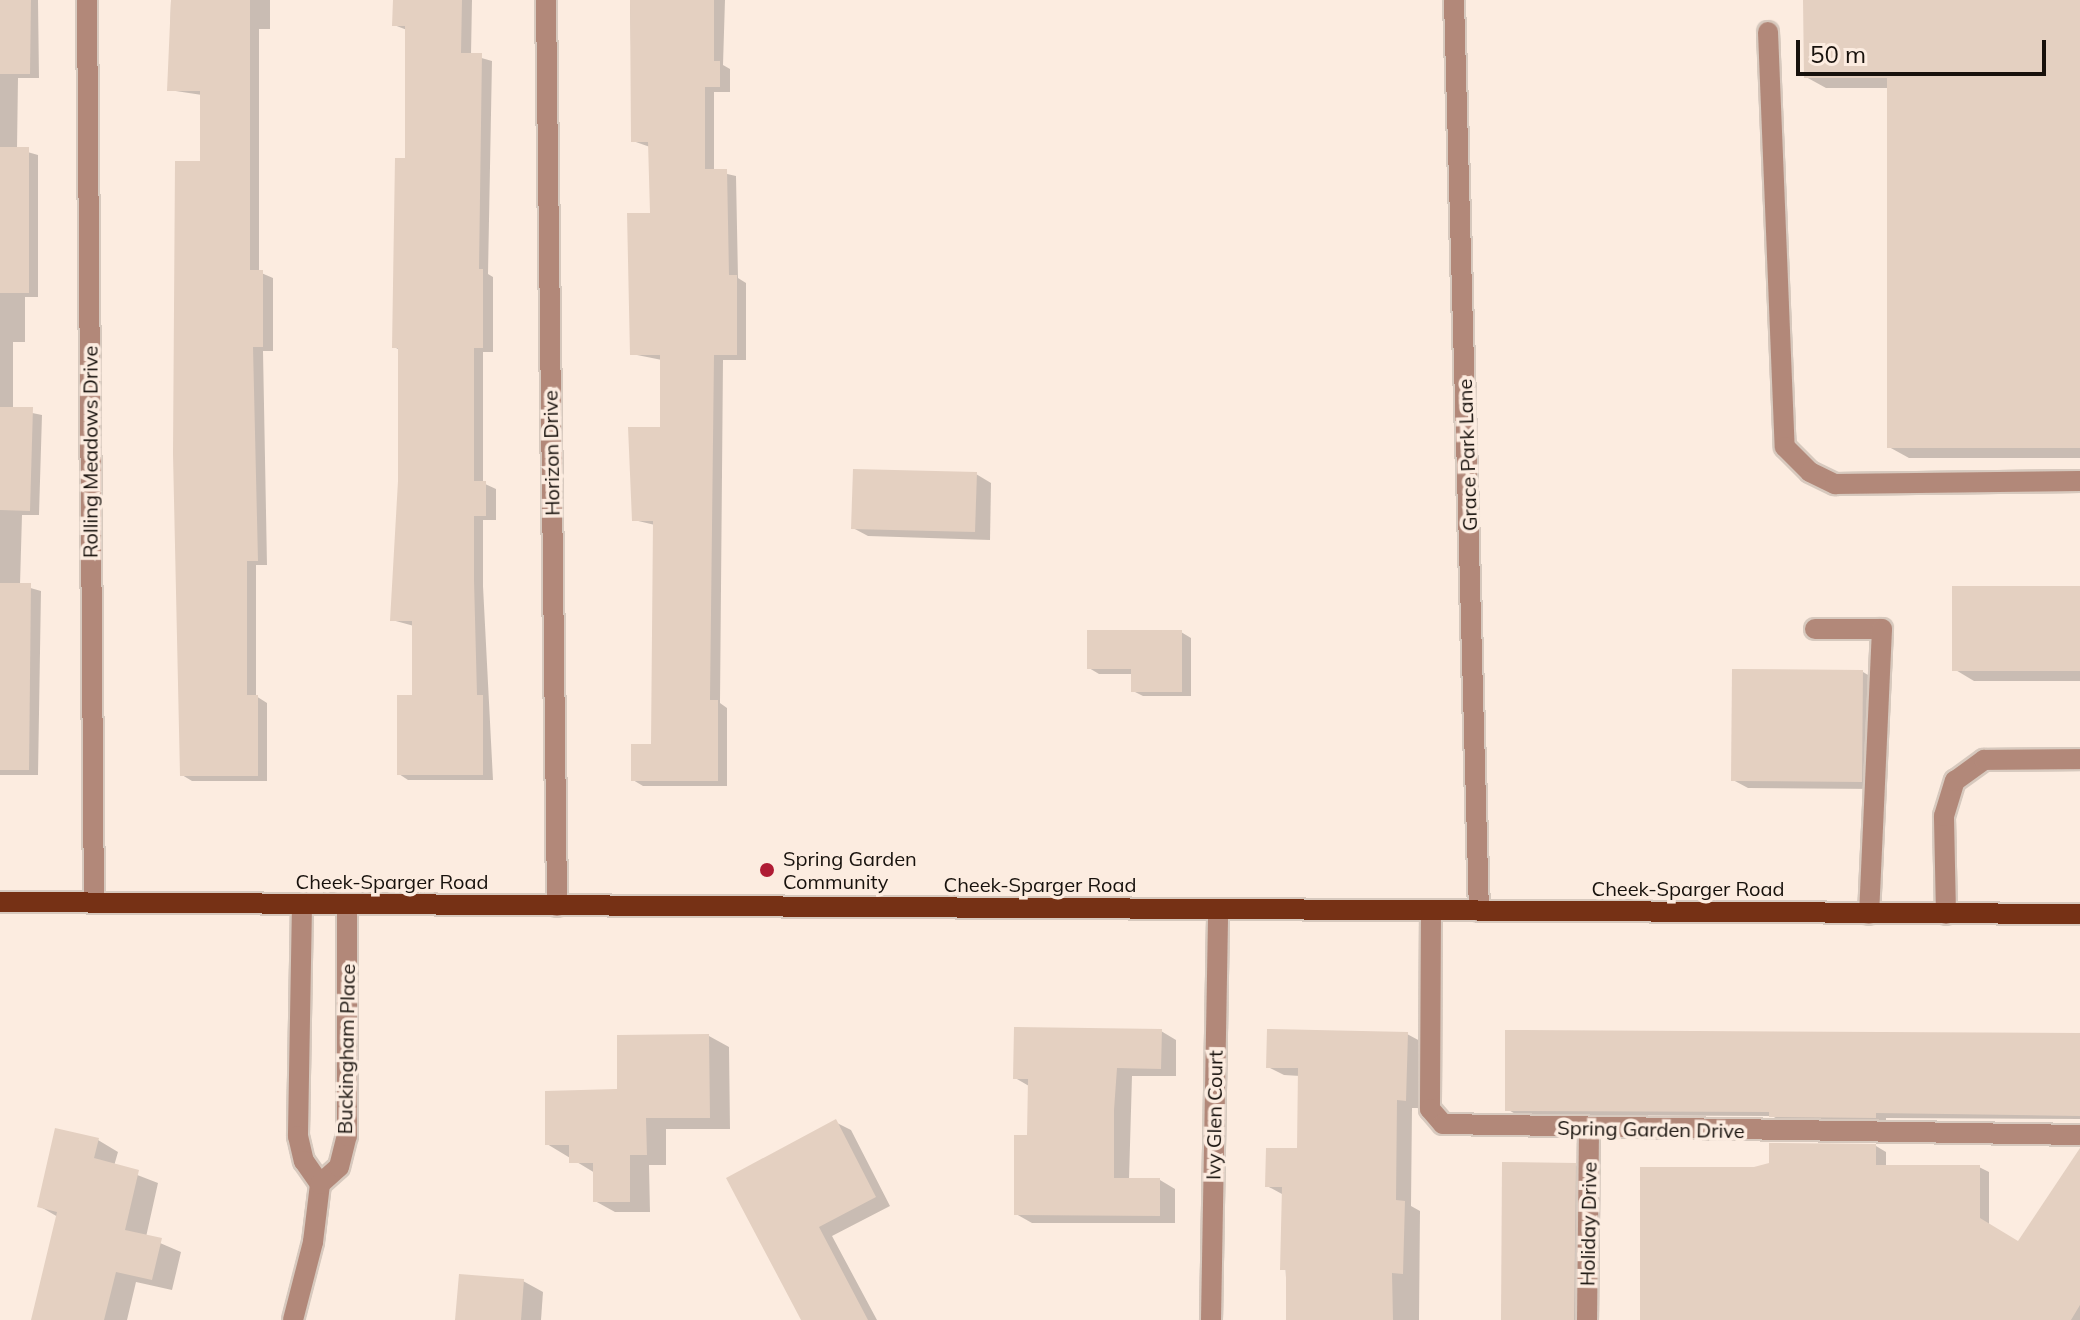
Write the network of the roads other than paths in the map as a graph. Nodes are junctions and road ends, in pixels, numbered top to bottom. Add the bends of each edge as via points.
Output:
1 (87, 0) edge
2 (546, 0) edge
3 (1454, 0) edge
4 (1768, 32) dead end
5 (2080, 481) edge
6 (1815, 629) dead end
7 (2080, 759) edge
8 (0, 902) edge
9 (94, 903) junction
10 (302, 904) junction
11 (347, 905) junction
12 (557, 906) junction
13 (1218, 910) junction
14 (1431, 911) junction
15 (1479, 911) junction
16 (1869, 914) junction
17 (1946, 914) junction
18 (2080, 914) edge
19 (1589, 1128) junction
20 (2080, 1135) edge
21 (320, 1184) junction
22 (293, 1320) edge
23 (1211, 1320) edge
24 (1587, 1320) edge

1 - 9 street, Rolling Meadows Drive
2 - 12 street, Horizon Drive
3 - 15 street, Grace Park Lane
4 - 5 street via 1785,447 1810,472 1835,484
6 - 16 street via 1882,629
7 - 17 street via 1984,760 1955,781 1944,816
8 - 9 main road, Cheek-Sparger Road
9 - 10 main road, Cheek-Sparger Road
10 - 11 main road, Cheek-Sparger Road
10 - 21 street via 298,1136 304,1161
11 - 12 main road, Cheek-Sparger Road
11 - 21 street, Buckingham Place via 347,1136 339,1167
12 - 13 main road, Cheek-Sparger Road
13 - 14 main road, Cheek-Sparger Road
13 - 23 street, Ivy Glen Court
14 - 15 main road, Cheek-Sparger Road
14 - 19 street, Spring Garden Drive via 1434,1119 1454,1126
15 - 16 main road, Cheek-Sparger Road
16 - 17 main road, Cheek-Sparger Road
17 - 18 main road, Cheek-Sparger Road
19 - 20 street, Spring Garden Drive
19 - 24 street, Holiday Drive
21 - 22 street, Buckingham Place via 313,1242

